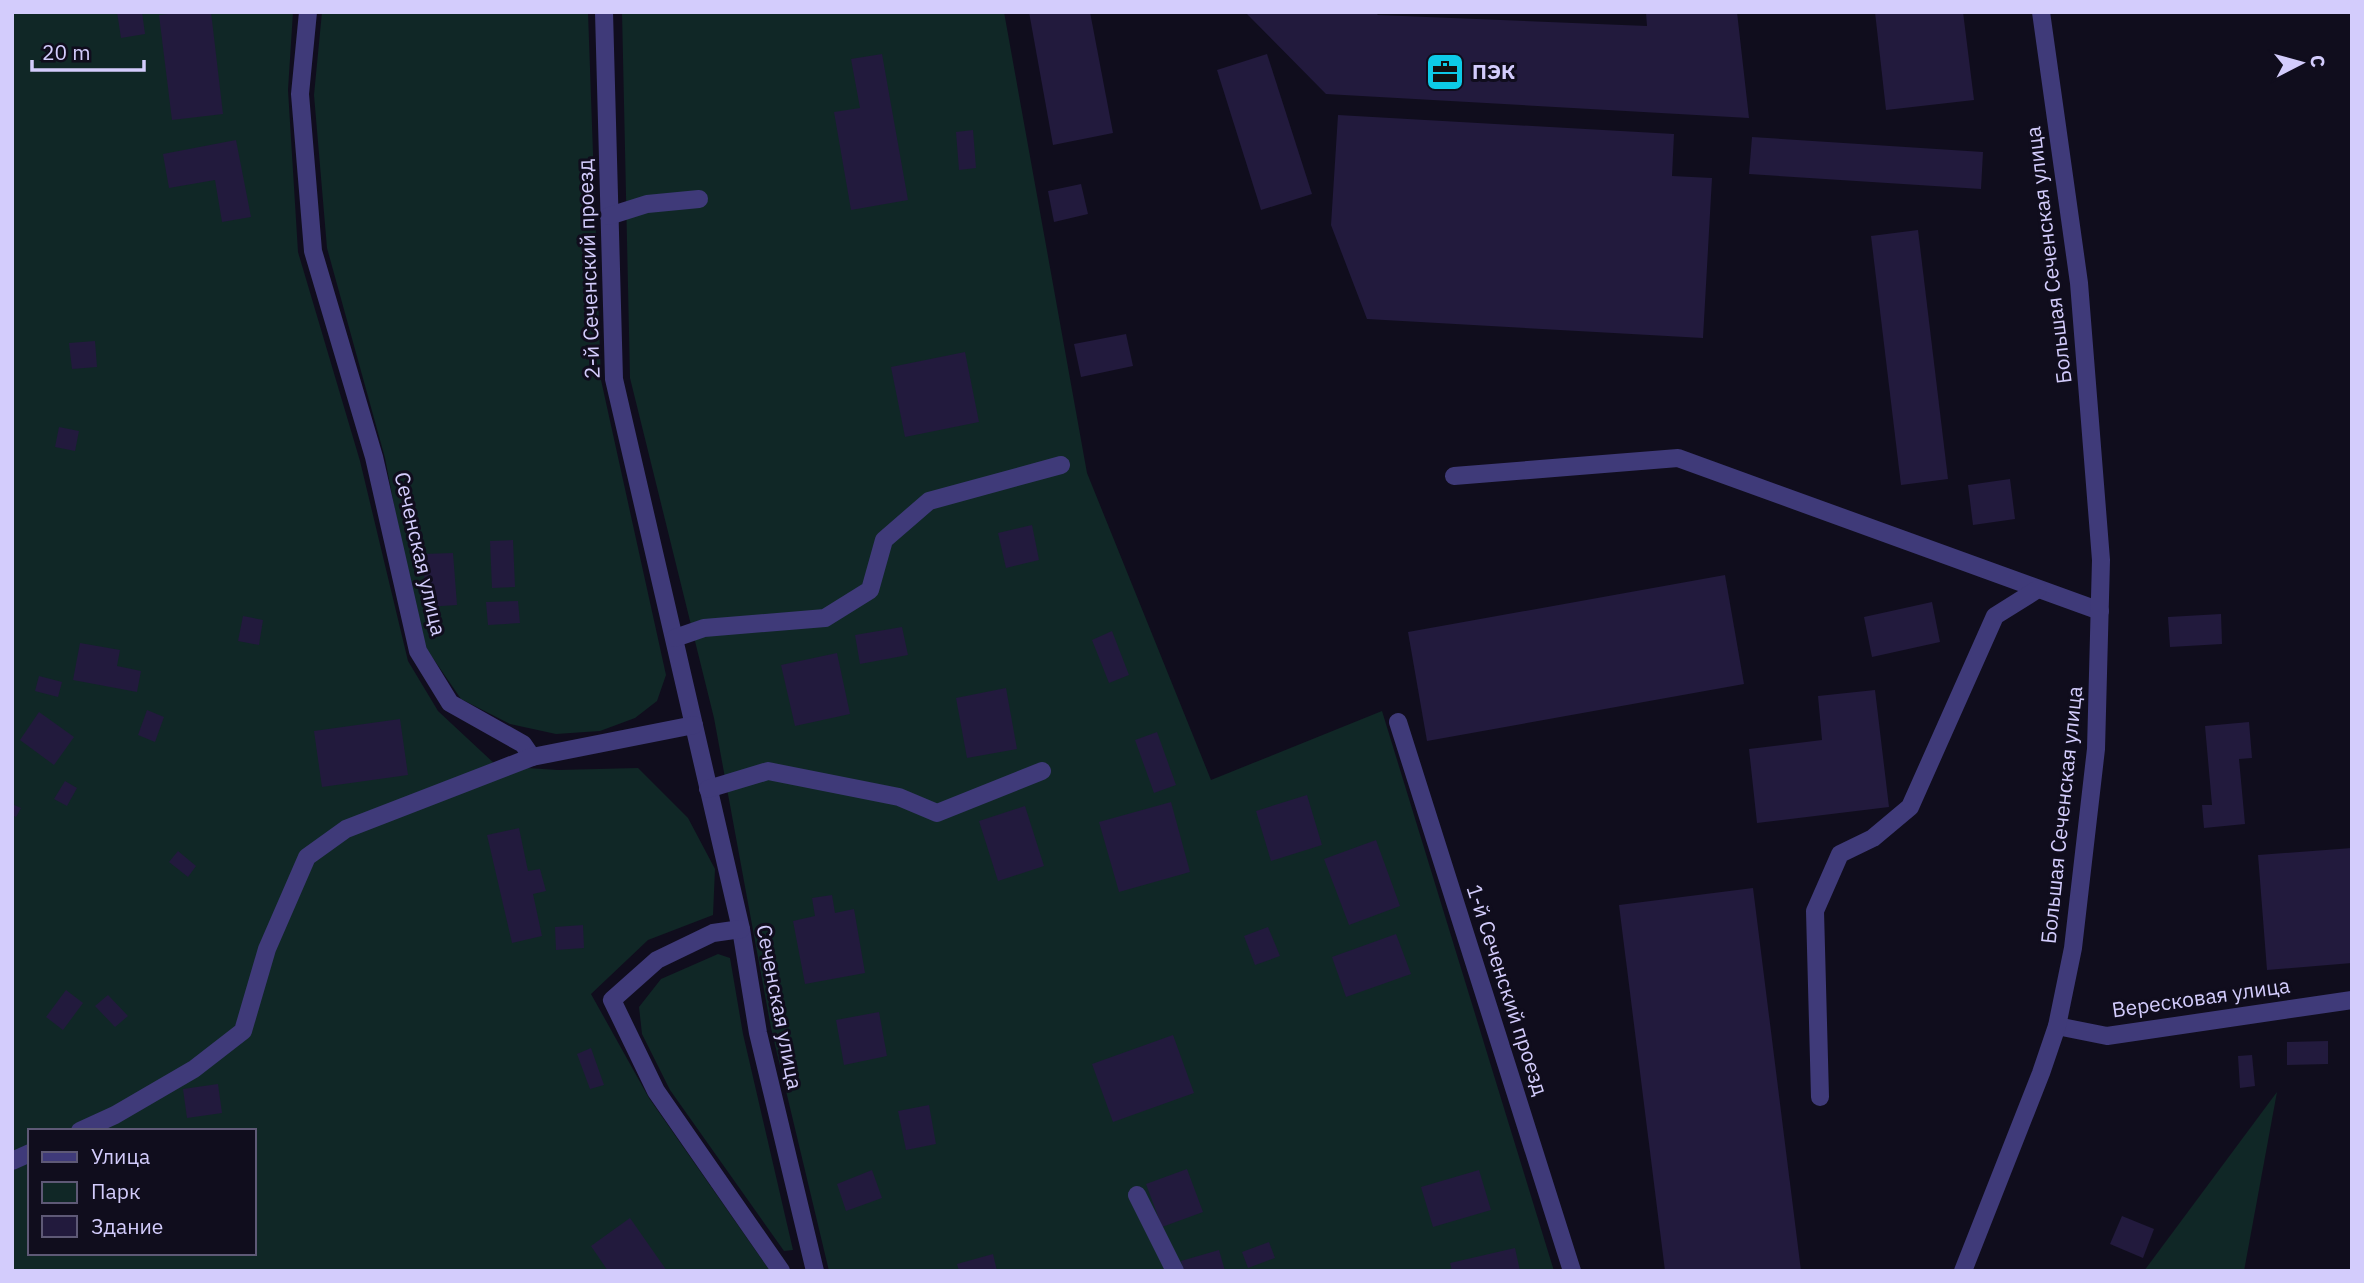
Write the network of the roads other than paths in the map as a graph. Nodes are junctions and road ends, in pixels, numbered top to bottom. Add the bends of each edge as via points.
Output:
1 (308, 12) edge
2 (604, 12) edge
3 (2041, 12) edge
4 (699, 199) dead end
5 (609, 216) junction
6 (1061, 465) dead end
7 (1454, 476) dead end
8 (2038, 589) junction
9 (2100, 611) junction
10 (675, 638) junction
11 (1398, 722) dead end
12 (694, 725) junction
13 (532, 757) junction
14 (1042, 771) dead end
15 (708, 789) junction
16 (741, 929) junction
17 (2352, 1000) edge
18 (2057, 1026) junction
19 (1820, 1097) dead end
20 (84, 1129) edge
21 (28, 1154) edge
22 (12, 1161) edge
23 (1137, 1195) dead end
24 (814, 1270) edge
25 (781, 1271) edge
26 (788, 1271) edge
27 (1175, 1271) edge
28 (1572, 1271) edge
29 (1963, 1271) edge

1 - 13 street, Сеченская улица via 300,94 313,251 374,457 418,651 450,703 523,744
2 - 5 street, 2-й Сеченский проезд
3 - 9 street, Большая Сеченская улица via 2079,283 2102,560
4 - 5 street via 647,204
5 - 10 street, 2-й Сеченский проезд via 614,379
6 - 10 street via 929,501 884,540 870,590 825,618 704,628
7 - 8 street via 1678,458
8 - 9 street
8 - 19 street via 1995,617 1910,807 1872,838 1840,854 1815,911
9 - 18 street, Большая Сеченская улица via 2096,749 2073,948
10 - 12 street, 2-й Сеченский проезд
11 - 28 street, 1-й Сеченский проезд
12 - 13 street
12 - 15 street, Сеченская улица
13 - 20 street via 346,829 307,857 267,949 243,1031 194,1069
14 - 15 street via 937,813 899,797 768,771
15 - 16 street, Сеченская улица
16 - 24 street, Сеченская улица via 758,1033
16 - 25 street via 713,933 657,960 612,1000 656,1091
17 - 18 street, Вересковая улица via 2107,1036
18 - 29 street, Большая Сеченская улица
21 - 22 street
23 - 27 street
24 - 26 street

